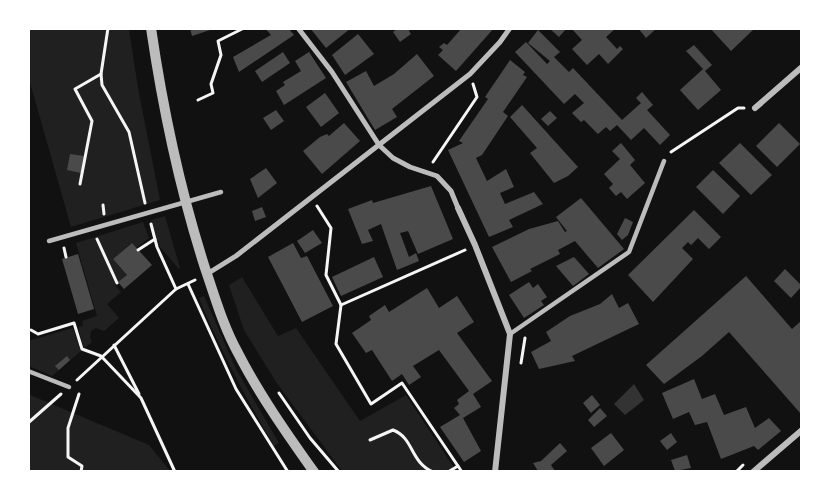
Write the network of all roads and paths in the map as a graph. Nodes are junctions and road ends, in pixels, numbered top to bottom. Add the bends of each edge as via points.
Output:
1 (108, 28) edge
2 (151, 28) edge
3 (244, 28) edge
4 (298, 28) edge
5 (510, 28) edge
6 (801, 67) edge
7 (100, 74) junction
8 (470, 74) junction
9 (198, 100) dead end
10 (755, 108) joint
11 (380, 145) junction
12 (664, 161) joint
13 (426, 172) junction
14 (80, 184) dead end
15 (221, 192) dead end
16 (311, 197) junction
17 (185, 203) junction
18 (103, 206) dead end
19 (458, 208) joint
20 (147, 213) junction
21 (104, 216) dead end
22 (94, 228) junction
23 (155, 239) junction
24 (49, 241) dead end
25 (138, 250) dead end
26 (465, 250) dead end
27 (207, 274) junction
28 (117, 283) dead end
29 (176, 290) junction
30 (341, 304) junction
31 (31, 330) dead end
32 (510, 334) junction
33 (114, 345) junction
34 (101, 356) junction
35 (28, 371) edge
36 (79, 378) junction
37 (79, 385) dead end
38 (69, 387) junction
39 (277, 389) dead end
40 (80, 392) dead end
41 (141, 398) junction
42 (28, 423) edge
43 (801, 430) edge
44 (370, 440) dead end
45 (458, 466) junction
46 (81, 471) edge
47 (175, 471) edge
48 (314, 471) edge
49 (339, 471) edge
50 (433, 471) edge
51 (448, 471) edge
52 (462, 471) edge
53 (495, 471) edge
54 (753, 471) edge

1 - 7 path
2 - 17 street
3 - 9 path via 218,41 221,55 211,84 213,93
4 - 11 street
5 - 8 street
6 - 10 street
7 - 14 path via 75,88 92,121
7 - 20 path via 102,85 129,132
8 - 11 street
8 - 13 path via 477,97
10 - 12 path via 738,108 671,151
11 - 13 street via 393,158
11 - 16 street
12 - 32 lane via 629,252
13 - 19 street via 444,183
15 - 17 lane
16 - 27 street
16 - 30 path via 331,228 326,275
17 - 20 lane
17 - 27 street
18 - 21 path
19 - 32 street
20 - 22 lane
20 - 23 path
22 - 24 lane
22 - 28 path
23 - 25 path
23 - 29 path
26 - 30 path
27 - 29 path
27 - 48 street via 237,353
29 - 33 path
30 - 45 path via 336,344 371,404 402,383
31 - 34 path via 38,334 74,323 82,349
32 - 53 street
33 - 34 path
33 - 41 path
34 - 36 path
34 - 41 path
35 - 38 lane
36 - 37 path
36 - 38 path
38 - 42 path
39 - 49 path via 310,438
40 - 46 path via 68,428 68,457 82,466
41 - 47 path
43 - 54 street
44 - 50 path via 393,430 401,433 418,461
45 - 51 path
45 - 52 path

